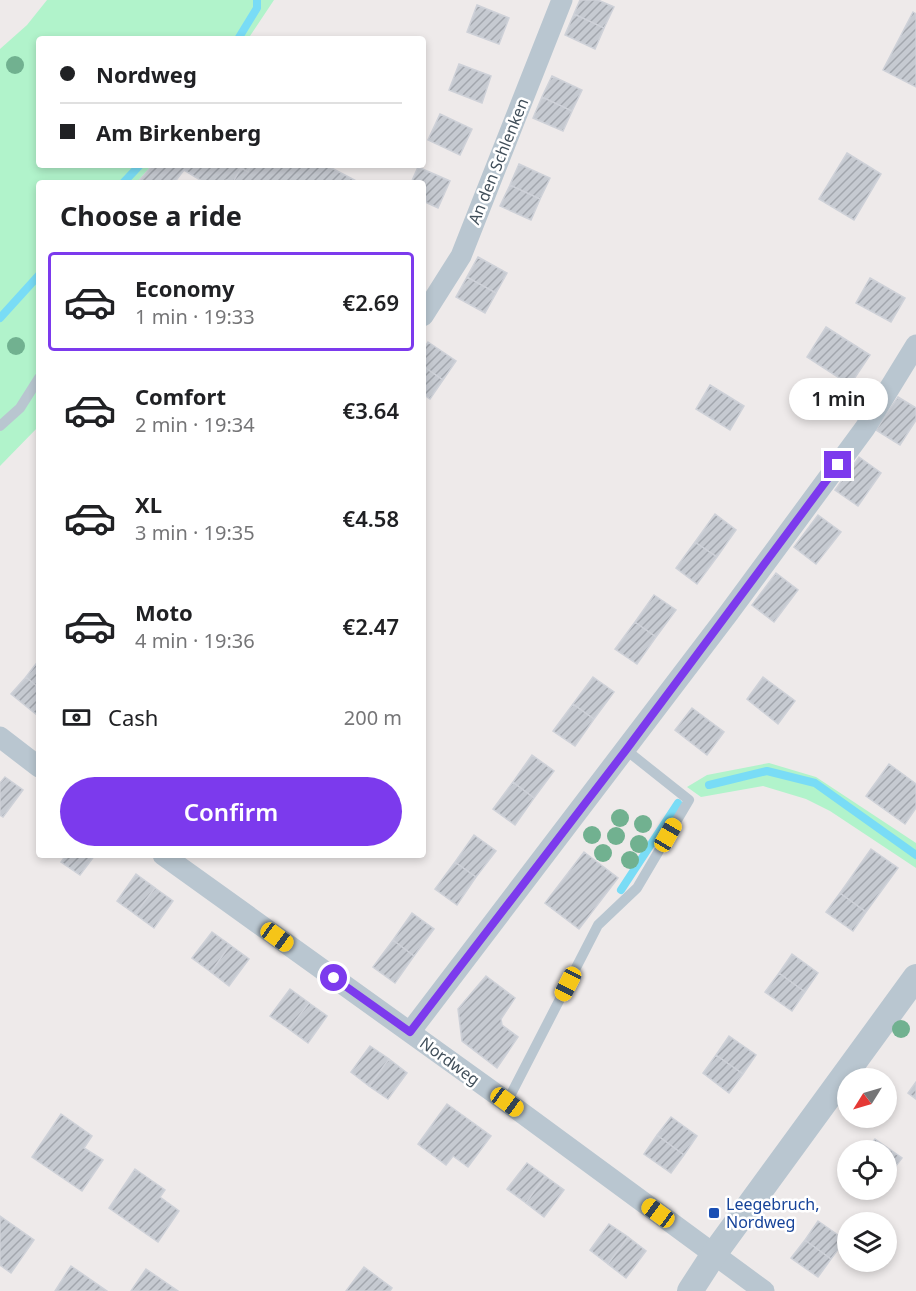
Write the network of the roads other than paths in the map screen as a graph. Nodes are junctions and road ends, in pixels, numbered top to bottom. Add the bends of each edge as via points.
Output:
1 (562, 0) edge
2 (426, 311) edge
3 (916, 345) edge
4 (36, 383) edge
5 (0, 426) edge
6 (0, 737) edge
7 (626, 750) junction
8 (36, 758) edge
9 (167, 858) edge
10 (916, 976) edge
11 (410, 1032) junction
12 (507, 1102) junction
13 (714, 1254) junction
14 (690, 1291) edge
15 (764, 1291) edge

1 - 2 street, An den Schlenken via 461,256
3 - 7 street via 865,428
4 - 5 lane via 20,408
6 - 8 street
7 - 11 street
7 - 12 lane via 689,800 637,888 598,925
9 - 11 street, Nordweg
10 - 13 street
11 - 12 street, Nordweg
12 - 13 street, Nordweg
13 - 14 street
13 - 15 street, Nordweg

